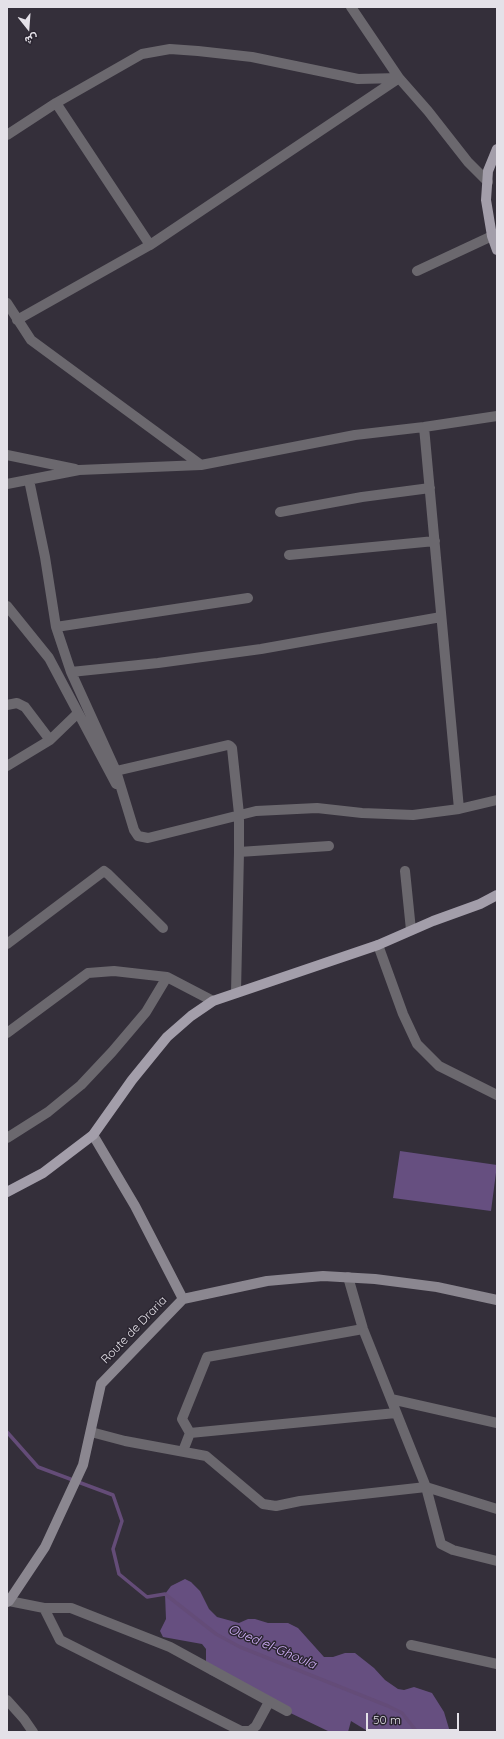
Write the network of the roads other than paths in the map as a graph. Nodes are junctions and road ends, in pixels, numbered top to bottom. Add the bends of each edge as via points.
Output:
1 (351, 7) edge
2 (399, 78) junction
3 (56, 103) junction
4 (7, 135) edge
5 (497, 150) edge
6 (488, 182) junction
7 (492, 236) junction
8 (150, 245) junction
9 (497, 250) edge
10 (417, 271) dead end
11 (7, 303) edge
12 (17, 320) junction
13 (497, 416) edge
14 (424, 427) junction
15 (7, 455) edge
16 (201, 465) junction
17 (79, 470) junction
18 (29, 480) junction
19 (7, 484) edge
20 (430, 488) junction
21 (280, 512) dead end
22 (435, 541) junction
23 (289, 555) dead end
24 (248, 598) dead end
25 (7, 606) edge
26 (441, 617) junction
27 (56, 628) junction
28 (71, 672) junction
29 (7, 705) edge
30 (78, 713) junction
31 (50, 740) junction
32 (7, 766) edge
33 (116, 770) junction
34 (124, 800) junction
35 (497, 800) edge
36 (459, 809) junction
37 (239, 814) junction
38 (329, 846) dead end
39 (240, 852) junction
40 (404, 870) dead end
41 (497, 895) edge
42 (163, 928) dead end
43 (411, 930) junction
44 (7, 944) edge
45 (378, 945) junction
46 (167, 977) junction
47 (236, 993) junction
48 (213, 1001) junction
49 (7, 1033) edge
50 (497, 1095) edge
51 (93, 1135) junction
52 (7, 1138) edge
53 (7, 1192) edge
54 (348, 1277) junction
55 (183, 1299) junction
56 (497, 1300) edge
57 (362, 1329) junction
58 (391, 1399) junction
59 (396, 1413) junction
60 (497, 1423) edge
61 (91, 1432) junction
62 (190, 1433) junction
63 (183, 1451) junction
64 (426, 1487) junction
65 (497, 1509) edge
66 (497, 1562) edge
67 (8, 1602) edge
68 (44, 1608) junction
69 (411, 1645) dead end
70 (497, 1664) edge
71 (7, 1700) edge
72 (269, 1702) junction
73 (287, 1711) dead end
74 (33, 1732) edge

1 - 2 street
2 - 3 street via 358,79 252,58 198,50 170,49 142,54
2 - 6 street via 468,162
2 - 8 street
3 - 4 street
3 - 8 street
5 - 6 main road via 488,171
6 - 7 main road via 486,200
7 - 9 main road
7 - 10 street
8 - 12 street
11 - 12 street
12 - 16 street via 31,340 46,352
13 - 14 street
14 - 16 street via 355,435
14 - 20 street
15 - 17 street
16 - 17 street
17 - 18 street
18 - 19 street
18 - 27 street
20 - 21 street
20 - 22 street
22 - 23 street
22 - 26 street
24 - 27 street
25 - 30 street via 49,658
26 - 28 street via 261,649
26 - 36 street
27 - 28 street
28 - 33 street
29 - 31 street via 17,703 25,707
30 - 31 street
30 - 34 street
31 - 32 street
33 - 34 street
33 - 37 street via 230,746
34 - 37 street via 134,830 138,836 148,838
35 - 36 street
36 - 37 street via 413,815 317,808
37 - 39 street
38 - 39 street
39 - 47 street
40 - 43 street
41 - 43 main road
42 - 44 street via 104,871
43 - 45 main road
45 - 47 main road
45 - 50 street via 403,1014 417,1044 439,1066
46 - 48 street
46 - 49 street via 114,971 88,973
46 - 52 street via 146,1012 81,1085 48,1112
47 - 48 main road
48 - 51 main road via 167,1037 132,1080
51 - 53 main road via 43,1173
51 - 55 main road via 135,1206
54 - 55 main road, Route de Draria via 322,1276 267,1281
54 - 56 main road, Route de Draria via 437,1287
54 - 57 street
55 - 61 main road, Route de Draria via 101,1384
57 - 58 street
57 - 62 street via 207,1357 182,1419
58 - 59 street
58 - 60 street
59 - 62 street
59 - 64 street
61 - 63 street via 125,1442
61 - 67 main road, Route de Draria via 83,1465 45,1547
62 - 63 street
63 - 64 street via 206,1456 263,1504 276,1506
64 - 65 street
64 - 66 street via 441,1544 453,1550
67 - 68 street
68 - 72 street via 71,1608 170,1646
68 - 72 street via 60,1640 240,1731 250,1731 256,1726
69 - 70 street
71 - 74 street
72 - 73 street

